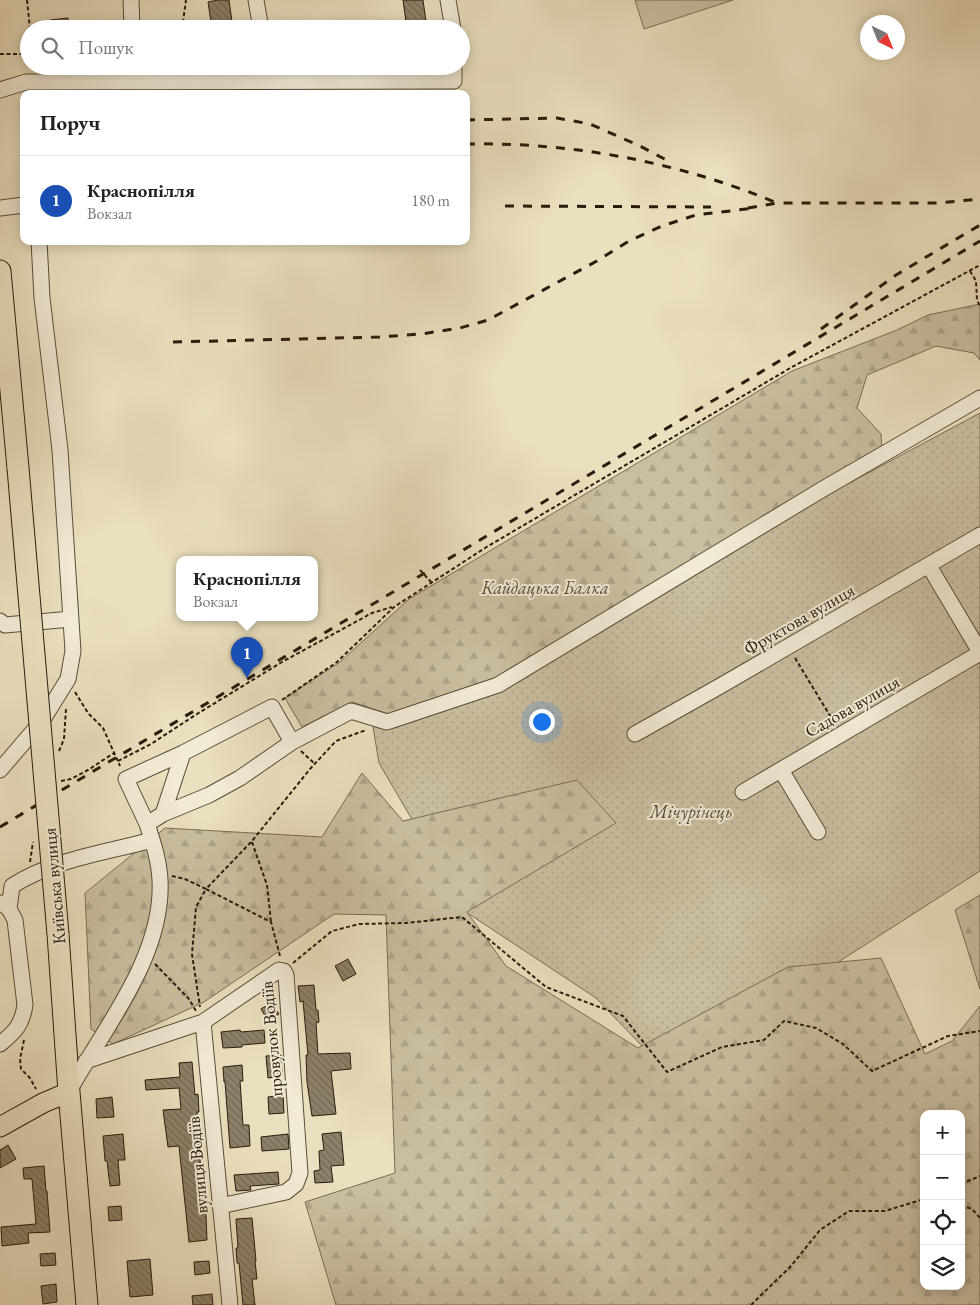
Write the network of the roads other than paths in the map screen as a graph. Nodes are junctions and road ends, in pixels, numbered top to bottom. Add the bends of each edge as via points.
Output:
1 (131, 0) edge
2 (256, 0) edge
3 (448, 0) edge
4 (132, 20) edge
5 (259, 20) edge
6 (451, 20) edge
7 (252, 75) edge
8 (295, 75) edge
9 (454, 75) edge
10 (27, 88) edge
11 (0, 90) edge
12 (20, 206) edge
13 (0, 208) edge
14 (39, 245) edge
15 (0, 271) edge
16 (980, 398) edge
17 (980, 534) edge
18 (930, 566) junction
19 (72, 619) junction
20 (0, 621) edge
21 (980, 653) edge
22 (635, 734) dead end
23 (292, 742) junction
24 (183, 753) junction
25 (0, 770) edge
26 (781, 770) junction
27 (744, 792) dead end
28 (163, 814) junction
29 (147, 824) junction
30 (818, 832) dead end
31 (152, 840) junction
32 (5, 905) edge
33 (202, 1022) junction
34 (0, 1044) edge
35 (86, 1061) junction
36 (68, 1092) junction
37 (0, 1127) edge
38 (220, 1206) junction
39 (88, 1305) edge
40 (230, 1305) edge

1 - 4 street
2 - 5 street
3 - 6 street
7 - 10 street
8 - 9 street via 454,81
10 - 11 street
12 - 13 street
14 - 19 street via 42,298 60,450
15 - 36 highway, Київська вулиця, bridge via 58,934
16 - 23 street via 498,685 387,722 351,711
17 - 18 street, Фруктова вулиця
18 - 21 street
18 - 22 street, Фруктова вулиця
19 - 20 street via 5,625
19 - 25 street via 73,651 68,679 42,721
21 - 26 street, Садова вулиця
23 - 24 street via 272,707
23 - 28 street via 240,778
24 - 28 street
24 - 29 street via 126,779
26 - 27 street, Садова вулиця
26 - 30 street
28 - 29 street
29 - 31 street
31 - 32 street via 87,855 28,876 12,886
31 - 35 street via 159,874 156,922 146,955 124,999
32 - 34 street via 15,920 25,1005 23,1018 11,1036
33 - 35 street, провулок Водіїв
33 - 38 street, вулиця Водіїв
33 - 38 street, провулок Водіїв via 279,970 284,971 300,1173 296,1184 286,1192
35 - 36 street
36 - 37 main road
36 - 39 highway, Київська вулиця
38 - 40 street, вулиця Водіїв

